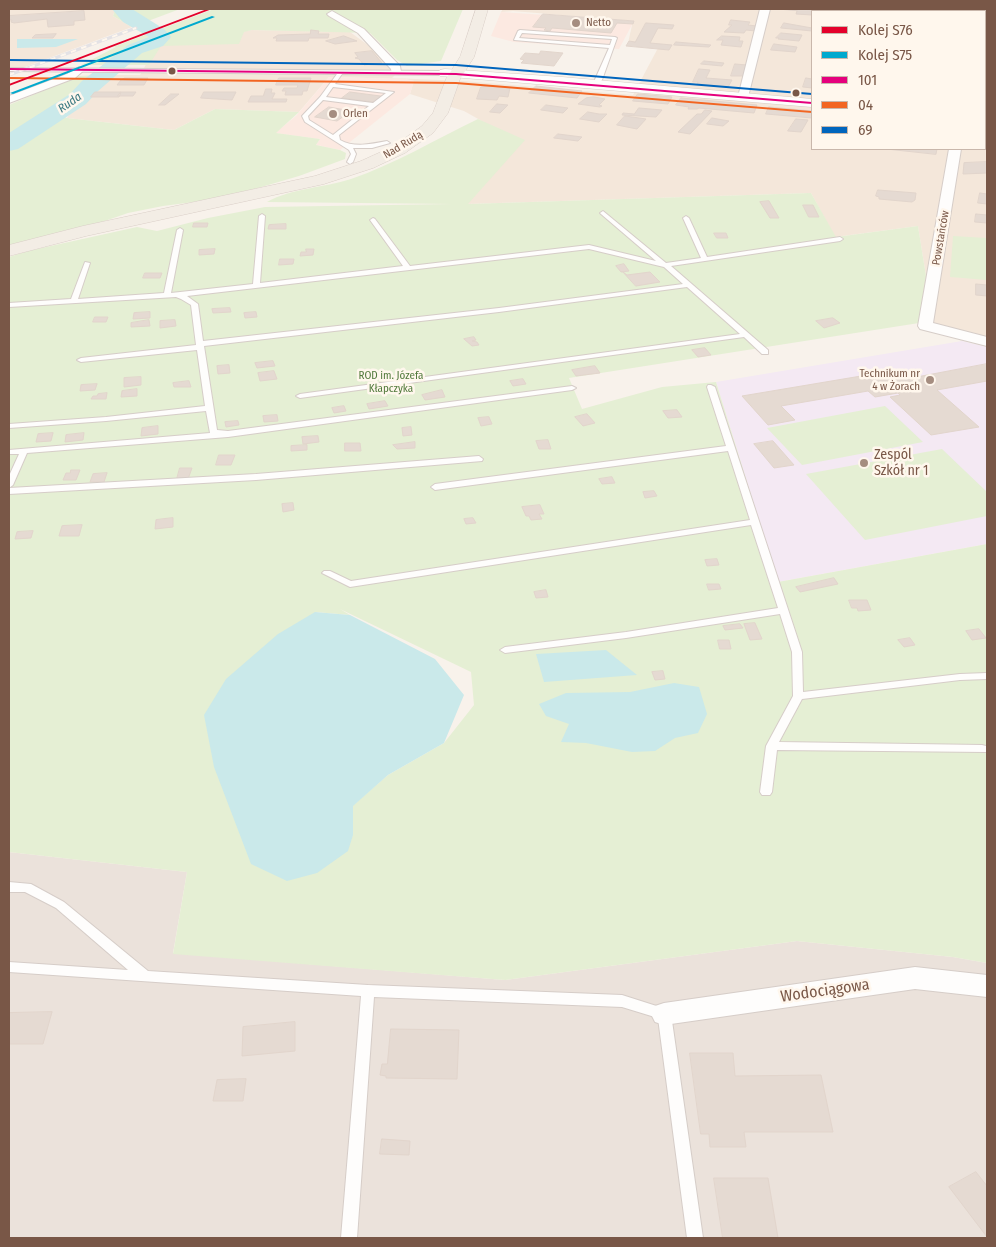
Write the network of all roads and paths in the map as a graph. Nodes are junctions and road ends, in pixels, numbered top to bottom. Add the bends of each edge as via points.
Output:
1 (475, 9) edge
2 (482, 9) edge
3 (764, 9) edge
4 (818, 9) edge
5 (831, 10) edge
6 (332, 14) dead end
7 (462, 27) dead end
8 (612, 47) junction
9 (453, 53) dead end
10 (9, 69) edge
11 (84, 70) junction
12 (341, 72) junction
13 (396, 72) junction
14 (450, 73) junction
15 (596, 84) junction
16 (332, 85) junction
17 (743, 97) junction
18 (322, 98) junction
19 (9, 100) edge
20 (811, 103) edge
21 (374, 105) junction
22 (335, 138) junction
23 (955, 150) edge
24 (349, 154) junction
25 (248, 194) junction
26 (603, 213) dead end
27 (262, 216) dead end
28 (686, 218) dead end
29 (373, 220) dead end
30 (180, 230) dead end
31 (840, 239) dead end
32 (9, 251) edge
33 (705, 259) junction
34 (87, 262) dead end
35 (666, 265) junction
36 (408, 268) junction
37 (256, 285) junction
38 (688, 285) junction
39 (170, 295) junction
40 (74, 301) junction
41 (9, 305) edge
42 (745, 335) junction
43 (987, 341) edge
44 (200, 345) junction
45 (765, 352) dead end
46 (81, 360) dead end
47 (712, 387) dead end
48 (572, 388) dead end
49 (300, 396) dead end
50 (209, 408) junction
51 (9, 426) edge
52 (228, 434) junction
53 (731, 448) junction
54 (24, 450) junction
55 (9, 452) edge
56 (479, 459) dead end
57 (9, 485) edge
58 (436, 487) dead end
59 (9, 491) edge
60 (755, 522) junction
61 (327, 573) dead end
62 (784, 610) junction
63 (505, 650) dead end
64 (987, 676) edge
65 (798, 696) junction
66 (772, 746) junction
67 (982, 749) dead end
68 (766, 792) dead end
69 (9, 887) edge
70 (9, 967) edge
71 (144, 975) junction
72 (987, 986) edge
73 (368, 991) junction
74 (664, 1014) junction
75 (349, 1238) edge
76 (695, 1238) edge

1 - 7 main road
2 - 14 main road, Nad Rudą via 464,65
3 - 17 street
4 - 5 street
6 - 13 street via 361,31 396,68
8 - 8 lane via 615,38 520,31 516,39
8 - 15 lane
9 - 14 main road, Nad Rudą
10 - 11 lane
11 - 12 lane
11 - 19 street
12 - 13 lane
12 - 16 lane
13 - 14 lane
14 - 15 street
14 - 24 main road, Nad Rudą via 435,84 413,124 387,143
14 - 25 main road, Nad Rudą via 444,106 438,117 426,131 404,146 342,174
15 - 17 street
16 - 18 lane
16 - 21 lane via 391,92
17 - 20 street
18 - 21 lane
18 - 22 lane via 305,116 307,121
21 - 22 lane
22 - 24 lane
23 - 43 street, Powstańców via 925,326
24 - 25 main road, Nad Rudą
25 - 32 main road, Nad Rudą
26 - 35 lane
27 - 37 lane
28 - 33 lane
29 - 36 lane
30 - 39 lane
31 - 33 lane
33 - 35 lane
34 - 40 lane
35 - 36 lane via 589,247
35 - 38 lane
36 - 37 lane
37 - 39 lane
38 - 42 lane
38 - 44 lane
39 - 40 lane
39 - 44 lane via 184,297 194,304
40 - 41 lane
42 - 45 lane
42 - 49 lane
44 - 46 lane
44 - 50 lane
47 - 53 lane
48 - 52 lane
50 - 51 lane
50 - 52 lane via 213,432
52 - 54 lane
53 - 58 lane
53 - 60 lane
54 - 55 lane
54 - 57 lane
56 - 59 lane via 256,478
60 - 61 lane via 350,584
60 - 62 lane
62 - 63 lane
62 - 65 lane via 797,652
64 - 65 lane
65 - 66 lane
66 - 67 lane
66 - 68 lane
69 - 71 lane via 27,887 60,905
70 - 71 lane
71 - 73 lane
72 - 74 street, Wodociągowa via 915,978
73 - 74 lane via 622,1000
73 - 75 lane
74 - 76 lane

